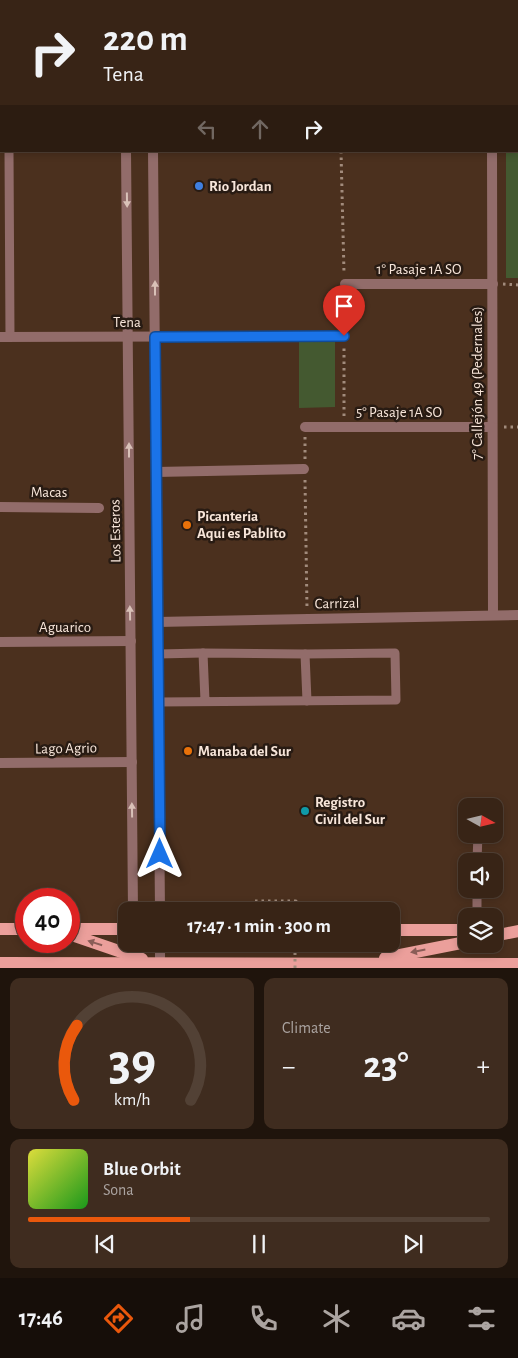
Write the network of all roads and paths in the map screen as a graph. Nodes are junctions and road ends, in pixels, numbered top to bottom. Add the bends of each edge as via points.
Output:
1 (9, 152) edge
2 (126, 152) edge
3 (154, 152) edge
4 (492, 152) edge
5 (4, 221) edge
6 (345, 284) dead end
7 (492, 284) junction
8 (344, 336) dead end
9 (5, 337) edge
10 (128, 337) junction
11 (155, 337) junction
12 (305, 427) joint
13 (492, 427) junction
14 (304, 469) junction
15 (156, 472) junction
16 (0, 507) edge
17 (99, 508) dead end
18 (492, 615) junction
19 (518, 615) edge
20 (307, 618) junction
21 (157, 622) junction
22 (131, 641) junction
23 (0, 642) edge
24 (203, 653) junction
25 (158, 654) junction
26 (305, 654) junction
27 (307, 701) junction
28 (158, 702) junction
29 (205, 702) junction
30 (132, 762) junction
31 (0, 764) edge
32 (133, 902) edge
33 (160, 902) edge
34 (252, 902) edge
35 (296, 902) edge
36 (0, 929) edge
37 (15, 929) edge
38 (80, 929) edge
39 (118, 930) edge
40 (400, 930) edge
41 (458, 930) edge
42 (503, 930) edge
43 (518, 931) edge
44 (503, 934) edge
45 (80, 938) edge
46 (458, 944) edge
47 (295, 952) edge
48 (0, 963) edge
49 (359, 963) junction
50 (156, 964) edge
51 (518, 964) edge
52 (295, 968) edge

1 - 5 lane
2 -> 10 street, Los Esteros
11 -> 3 street
4 - 7 street, 7° Callejón 49 (Pedernales)
5 - 9 lane
6 - 7 street, 1° Pasaje 1A SO
7 - 13 street, 7° Callejón 49 (Pedernales)
8 - 11 street, Tena
9 - 10 street, Tena
10 - 11 street, Tena
22 -> 10 street, Los Esteros
11 - 15 street
12 - 13 street, 5° Pasaje 1A SO
12 - 14 path
13 - 18 street, 7° Callejón 49 (Pedernales)
14 - 15 street
14 - 20 path
15 - 21 street
16 - 17 street, Macas
18 - 19 street, Carrizal
18 - 20 street, Carrizal
20 - 21 street, Carrizal
21 - 25 street
22 - 23 street, Aguarico
22 - 30 street, Los Esteros
24 - 25 lane
24 - 26 lane
24 - 29 lane
25 - 28 street
26 - 27 lane
26 - 27 lane via 395,653 396,700
27 - 29 lane
28 - 29 lane
28 - 33 street
30 - 31 street, Lago Agrio
32 -> 30 street, Los Esteros
34 - 35 path
36 - 37 main road
38 - 39 main road
40 - 41 main road
42 - 43 main road
43 - 44 main road
50 -> 45 main road
46 -> 49 main road
47 - 52 path, bridge
48 - 50 main road
49 - 50 main road
49 - 51 main road

